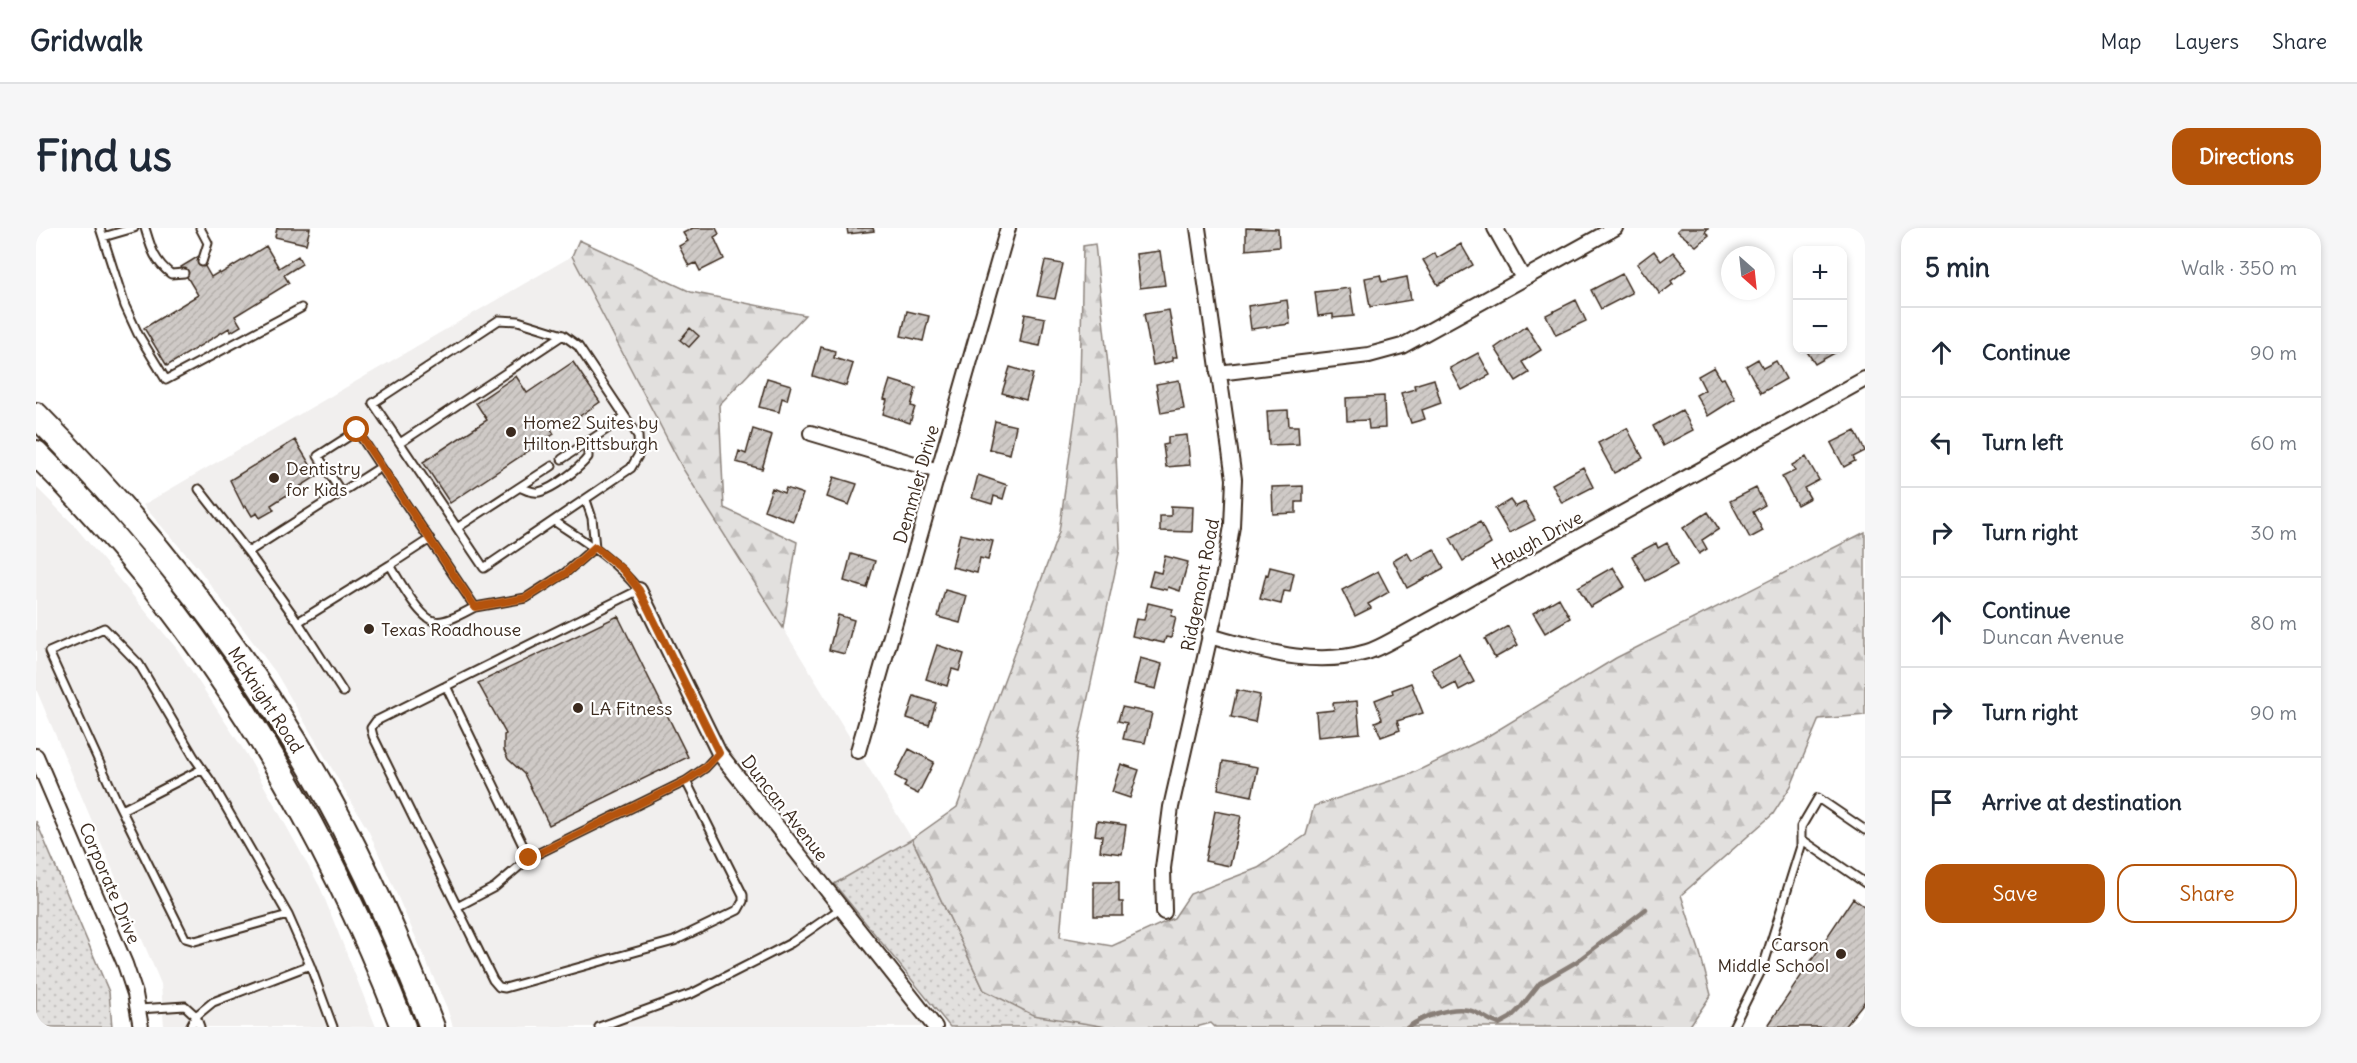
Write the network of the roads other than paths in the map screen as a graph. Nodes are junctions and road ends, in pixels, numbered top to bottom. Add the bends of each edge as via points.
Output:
1 (100, 228) edge
2 (134, 228) edge
3 (145, 228) edge
4 (200, 228) edge
5 (1008, 228) edge
6 (1198, 228) edge
7 (1495, 228) edge
8 (1615, 228) edge
9 (103, 237) junction
10 (202, 262) dead end
11 (184, 273) dead end
12 (1523, 278) junction
13 (301, 308) dead end
14 (563, 334) junction
15 (1218, 373) junction
16 (1865, 379) edge
17 (36, 415) edge
18 (625, 417) junction
19 (810, 433) dead end
20 (588, 442) junction
21 (400, 443) junction
22 (36, 453) edge
23 (562, 459) dead end
24 (552, 466) dead end
25 (381, 467) junction
26 (938, 471) junction
27 (520, 487) junction
28 (199, 489) dead end
29 (341, 492) junction
30 (586, 500) junction
31 (554, 521) junction
32 (457, 528) junction
33 (430, 539) junction
34 (595, 547) junction
35 (248, 552) junction
36 (390, 565) junction
37 (639, 590) junction
38 (475, 607) junction
39 (298, 622) junction
40 (1209, 636) junction
41 (446, 686) junction
42 (343, 692) dead end
43 (858, 751) dead end
44 (719, 753) junction
45 (36, 756) edge
46 (202, 769) junction
47 (686, 781) junction
48 (122, 810) junction
49 (1865, 830) edge
50 (1801, 839) junction
51 (529, 858) junction
52 (1865, 883) edge
53 (458, 907) junction
54 (840, 909) junction
55 (1164, 912) dead end
56 (288, 915) junction
57 (310, 965) junction
58 (139, 1009) junction
59 (196, 1017) junction
60 (141, 1027) edge
61 (190, 1027) edge
62 (200, 1027) edge
63 (333, 1027) edge
64 (403, 1027) edge
65 (432, 1027) edge
66 (598, 1027) edge
67 (935, 1027) edge
68 (1733, 1027) edge

1 - 9 lane
2 - 9 lane
3 - 11 lane via 160,265 171,274
4 - 10 lane via 208,243
5 - 26 street, Demmler Drive
6 - 15 street, Ridgemont Road
7 - 12 street
8 - 12 street
9 - 13 lane via 124,306 166,380
12 - 15 street via 1402,346 1369,355
14 - 18 lane via 578,346
14 - 21 lane
14 - 21 lane via 518,321 499,320 373,403
15 - 40 street, Ridgemont Road via 1234,501 1229,551
16 - 40 street, Haugh Drive via 1368,652 1333,659 1299,658
17 - 65 highway, McKnight Road via 159,550 274,709 352,846 397,940
18 - 20 lane
18 - 30 lane via 638,436 639,454 631,468
19 - 26 street
20 - 23 lane
20 - 27 lane via 588,458 582,466 546,489 531,492
21 - 32 lane
22 - 64 highway, McKnight Road via 138,567 251,723 305,812 347,894
24 - 27 lane
25 - 29 lane
25 - 29 lane via 357,430 318,456
25 - 33 lane
26 - 43 street, Demmler Drive
27 - 32 lane
28 - 35 lane
29 - 35 lane
30 - 31 lane
30 - 34 lane
31 - 32 lane via 484,568
31 - 34 lane
33 - 36 lane
33 - 38 lane
34 - 37 lane via 623,570
34 - 38 lane via 566,573 526,598
35 - 39 lane
36 - 38 lane via 422,613 434,621
36 - 39 lane
37 - 41 lane
37 - 44 street, Duncan Avenue
39 - 42 lane
40 - 55 street, Ridgemont Road via 1171,807 1163,868
41 - 51 lane
41 - 53 lane via 376,721 371,731
44 - 47 lane
44 - 54 street, Duncan Avenue
45 - 58 street, Corporate Drive via 131,979
46 - 48 lane
46 - 48 lane via 139,664 104,628 49,652
46 - 56 lane
47 - 51 lane
47 - 53 lane via 743,895 738,909 674,941 504,988 493,980
48 - 56 lane via 181,933 189,941
49 - 50 lane via 1818,798 1801,827
50 - 52 lane
50 - 68 lane via 1763,967
51 - 53 lane via 495,887
54 - 66 lane via 791,943 693,993
54 - 67 street, Duncan Avenue
56 - 57 lane
57 - 59 lane via 213,1002
57 - 63 lane
58 - 59 lane via 184,1006
58 - 60 street, Corporate Drive
59 - 61 lane
59 - 62 lane

